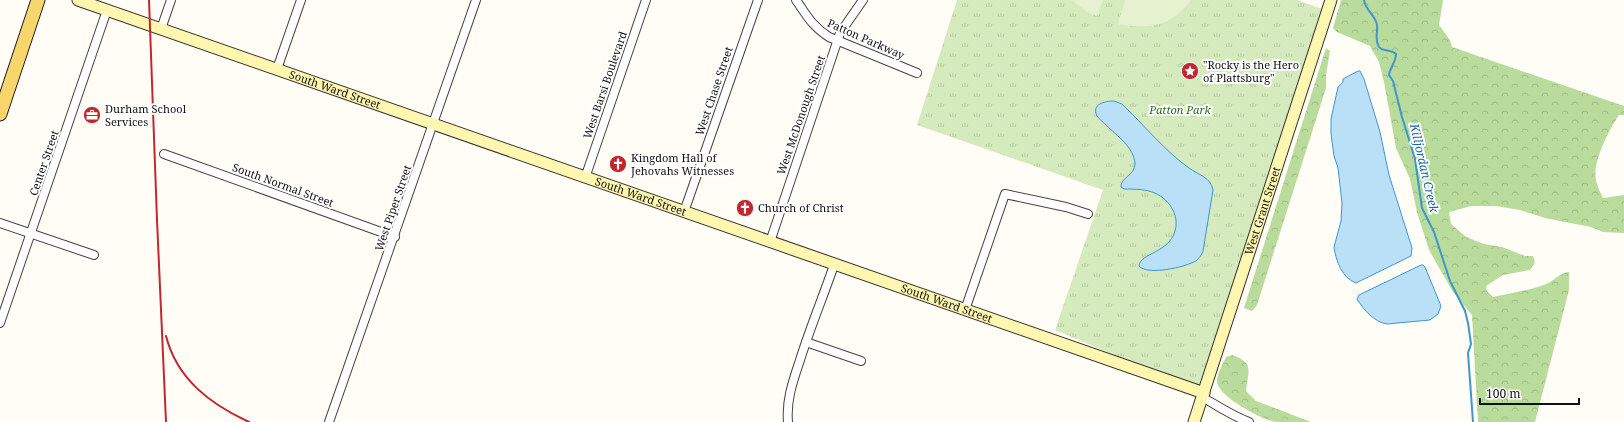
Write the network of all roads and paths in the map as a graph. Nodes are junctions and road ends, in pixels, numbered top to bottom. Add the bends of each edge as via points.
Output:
1 (38, 0) edge
2 (78, 0) edge
3 (171, 0) edge
4 (301, 0) edge
5 (476, 0) edge
6 (646, 0) edge
7 (758, 0) edge
8 (796, 0) edge
9 (863, 0) edge
10 (1332, 0) edge
11 (107, 10) junction
12 (161, 29) junction
13 (838, 41) junction
14 (277, 69) junction
15 (917, 73) dead end
16 (2, 99) edge
17 (0, 114) edge
18 (434, 124) junction
19 (164, 154) dead end
20 (585, 178) junction
21 (684, 212) junction
22 (1088, 214) dead end
23 (0, 223) edge
24 (31, 233) junction
25 (394, 238) junction
26 (770, 242) junction
27 (94, 255) dead end
28 (834, 265) junction
29 (966, 310) junction
30 (0, 323) edge
31 (806, 342) junction
32 (861, 361) dead end
33 (1203, 395) junction
34 (329, 422) edge
35 (788, 422) edge
36 (1194, 422) edge
37 (1249, 422) edge

1 - 16 main road
2 - 11 street, South Ward Street
3 - 12 street
4 - 14 street
5 - 18 street, West Piper Street
6 - 20 street, West Barsi Boulevard
7 - 21 street, West Chase Street
8 - 13 street, Patton Parkway via 814,26
9 - 13 street, West McDonough Street via 844,26
10 - 33 street, West Grant Street
11 - 12 street, South Ward Street
11 - 24 street, Center Street
12 - 14 street, South Ward Street
13 - 15 street, Patton Parkway
13 - 26 street, West McDonough Street
14 - 18 street, South Ward Street
16 - 17 main road
18 - 20 street, South Ward Street
18 - 25 street, West Piper Street
19 - 25 street, South Normal Street
20 - 21 street, South Ward Street
21 - 26 street, South Ward Street
22 - 29 street via 1052,203 1005,194
23 - 24 street
24 - 27 street
24 - 30 street, Center Street
25 - 34 street, West Piper Street
26 - 28 street, South Ward Street
28 - 29 street, South Ward Street
28 - 31 street
29 - 33 street, South Ward Street
31 - 32 street
31 - 35 street via 789,392
33 - 36 street, West Grant Street
33 - 37 street via 1235,417

